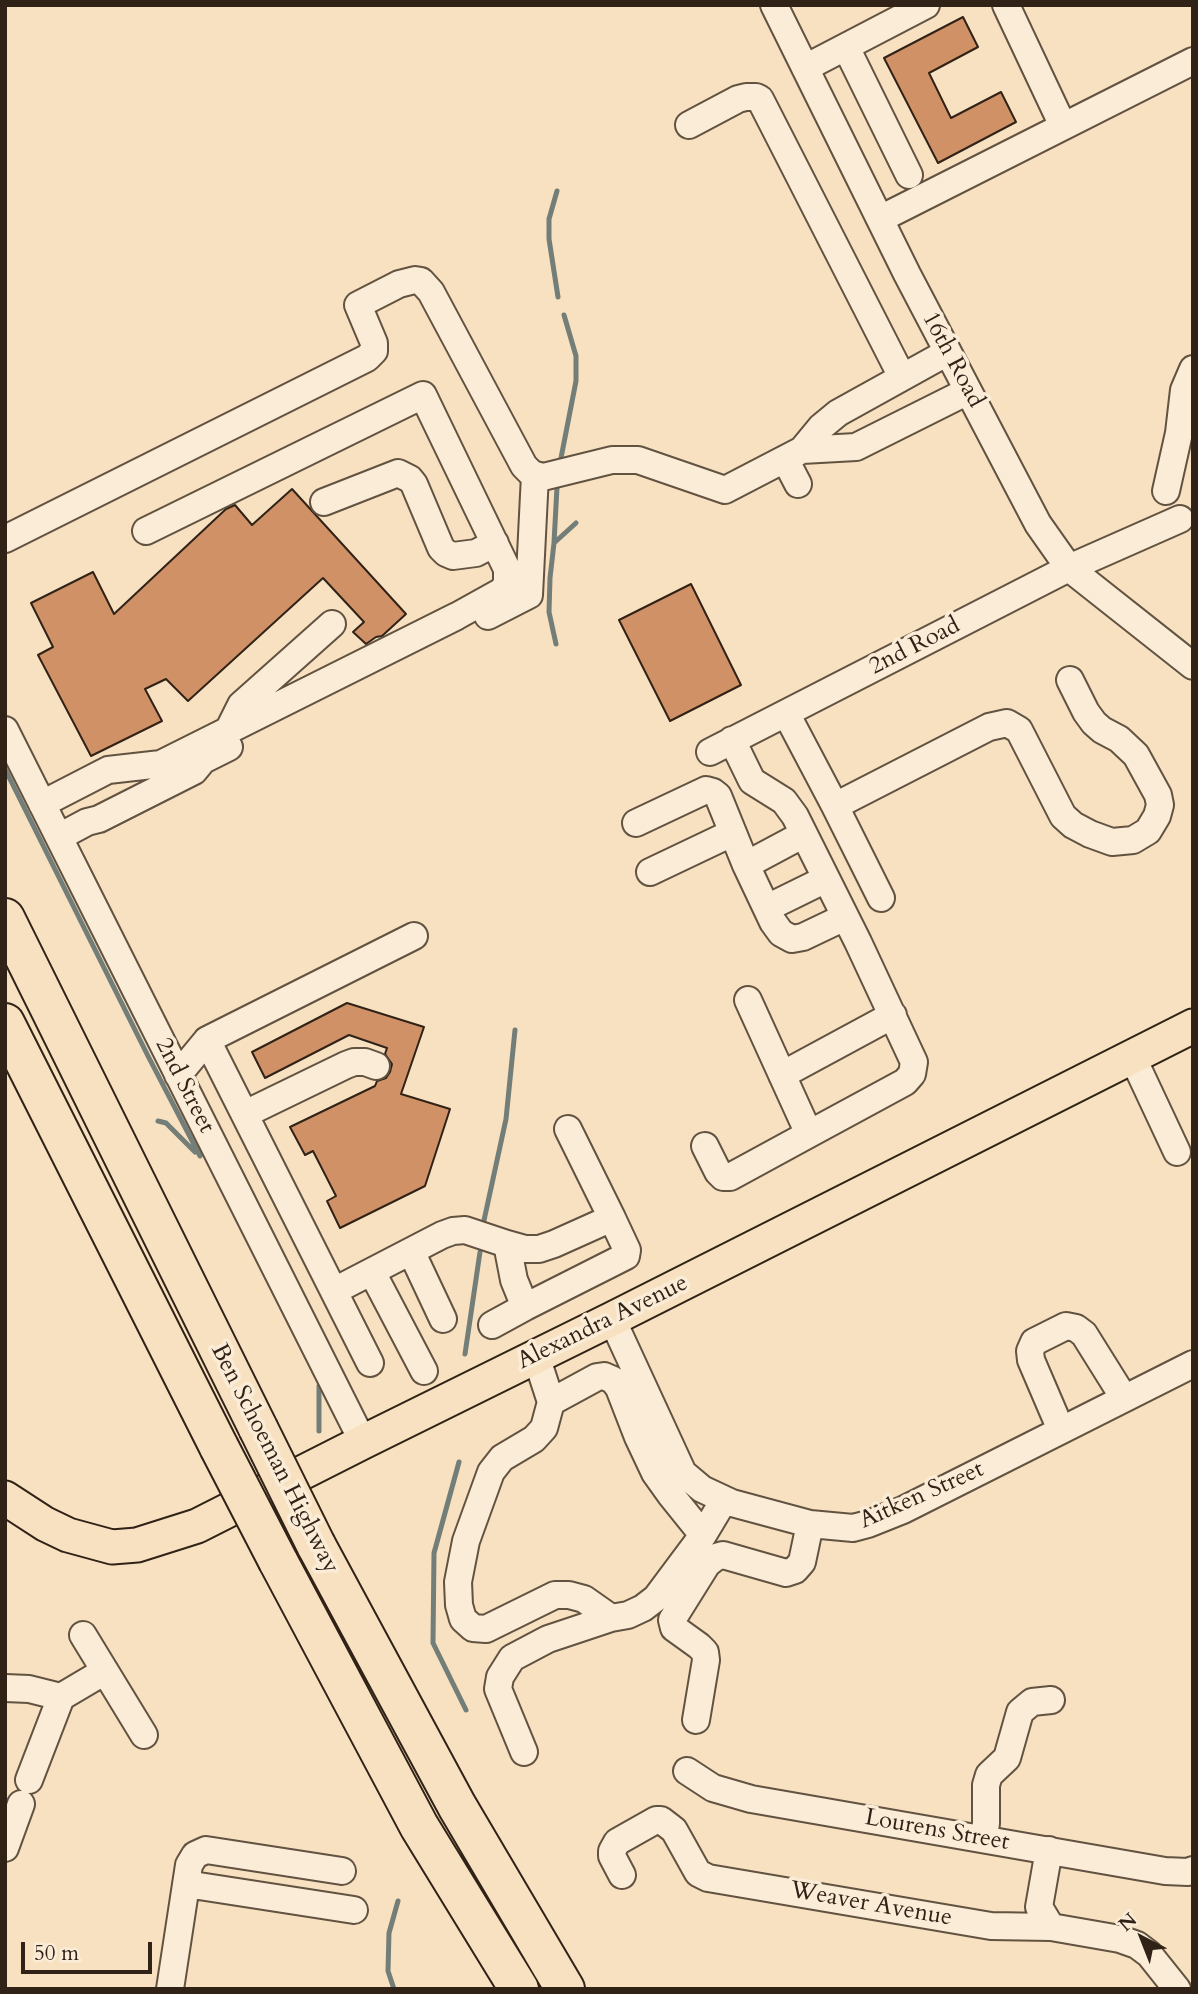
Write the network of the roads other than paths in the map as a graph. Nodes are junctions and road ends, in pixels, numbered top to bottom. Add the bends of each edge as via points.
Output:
1 (774, 5) edge
2 (926, 5) edge
3 (1006, 5) edge
4 (846, 47) junction
5 (1193, 61) edge
6 (805, 68) junction
7 (689, 125) dead end
8 (1063, 126) junction
9 (909, 175) dead end
10 (880, 219) junction
11 (948, 352) junction
12 (1193, 369) edge
13 (902, 377) junction
14 (968, 391) junction
15 (794, 455) junction
16 (535, 475) junction
17 (798, 484) dead end
18 (1180, 499) edge
19 (324, 502) dead end
20 (146, 531) dead end
21 (5, 539) edge
22 (495, 543) junction
23 (1069, 568) junction
24 (332, 624) dead end
25 (1193, 666) edge
26 (1069, 680) dead end
27 (786, 713) junction
28 (229, 729) junction
29 (5, 730) edge
30 (43, 804) junction
31 (835, 806) junction
32 (636, 823) dead end
33 (732, 833) junction
34 (804, 834) junction
35 (59, 836) junction
36 (746, 865) junction
37 (650, 872) dead end
38 (826, 879) junction
39 (881, 898) dead end
40 (767, 908) junction
41 (845, 916) junction
42 (5, 918) edge
43 (414, 936) dead end
44 (748, 1000) dead end
45 (893, 1015) junction
46 (5, 1023) edge
47 (1193, 1026) edge
48 (207, 1041) junction
49 (1132, 1056) junction
50 (376, 1066) dead end
51 (178, 1075) junction
52 (782, 1075) junction
53 (245, 1114) junction
54 (568, 1129) dead end
55 (809, 1134) junction
56 (705, 1146) dead end
57 (1177, 1152) dead end
58 (612, 1218) junction
59 (507, 1244) junction
60 (411, 1251) junction
61 (372, 1272) junction
62 (334, 1291) junction
63 (525, 1307) junction
64 (443, 1319) dead end
65 (612, 1319) junction
66 (492, 1325) dead end
67 (536, 1356) junction
68 (370, 1363) dead end
69 (1193, 1364) edge
70 (424, 1371) dead end
71 (1124, 1398) junction
72 (551, 1402) junction
73 (662, 1425) junction
74 (1061, 1430) junction
75 (638, 1437) junction
76 (363, 1441) junction
77 (673, 1478) junction
78 (5, 1498) edge
79 (724, 1500) junction
80 (810, 1524) junction
81 (703, 1535) junction
82 (611, 1618) junction
83 (83, 1634) dead end
84 (105, 1671) junction
85 (5, 1688) edge
86 (61, 1697) junction
87 (1051, 1700) dead end
88 (696, 1720) dead end
89 (144, 1735) dead end
90 (524, 1752) dead end
91 (687, 1771) dead end
92 (984, 1839) junction
93 (5, 1848) edge
94 (1049, 1850) junction
95 (285, 1863) junction
96 (1193, 1870) edge
97 (342, 1871) dead end
98 (622, 1875) dead end
99 (186, 1884) junction
100 (282, 1899) junction
101 (354, 1910) dead end
102 (1051, 1927) junction
103 (170, 1989) edge
104 (519, 1989) edge
105 (565, 1989) edge
106 (1177, 1989) edge

1 - 6 street, 16th Road
2 - 4 street
3 - 8 street
4 - 6 street
4 - 9 street
5 - 8 street
6 - 10 street, 16th Road
7 - 13 street via 738,99 756,97 764,104
8 - 10 street
10 - 11 street, 16th Road
11 - 13 street
11 - 14 street, 16th Road
12 - 18 street via 1184,390 1179,433
13 - 15 street via 838,413
14 - 15 street via 923,427 856,447
14 - 23 street, 16th Road via 1038,524
15 - 16 street via 725,490 638,460 612,460
15 - 17 street
16 - 21 street via 517,454 431,292 415,280 358,305 374,343 368,358
16 - 35 street via 529,595 203,760 194,771
18 - 23 street, 2nd Road via 1122,544
19 - 22 street via 398,473 414,484 446,553 476,553
20 - 22 street via 423,395
22 - 28 street via 507,569 502,590
23 - 25 street, 16th Road
23 - 27 street, 2nd Road
24 - 28 street via 241,705
26 - 31 street via 1094,723 1136,755 1158,795 1157,816 1148,831 1133,840 1112,842 1063,816 1019,730 1007,723 989,727
27 - 31 street
27 - 34 street, 2nd Road via 721,746 752,782 783,802
28 - 30 street via 162,764 108,770
29 - 30 street, 2nd Street
30 - 35 street, 2nd Street
31 - 39 street
32 - 33 street via 706,790 718,796
33 - 36 street
33 - 37 street
34 - 36 street
34 - 38 street
35 - 51 street, 2nd Street
36 - 40 street
38 - 40 street
38 - 41 street
40 - 41 street via 777,929 792,939
41 - 45 street
42 - 105 highway, Ben Schoeman Highway, bridge via 316,1545 457,1806
43 - 48 street
44 - 52 street
45 - 52 street
45 - 55 street via 914,1062 912,1074
46 - 104 highway, Ben Schoeman Highway, bridge via 219,1447 419,1826
47 - 49 main road, Alexandra Avenue
48 - 51 street
48 - 53 street
49 - 57 street
49 - 65 main road, Alexandra Avenue
50 - 53 street via 354,1062
51 - 76 street, 2nd Street
52 - 55 street
53 - 62 street
54 - 58 street
55 - 56 street via 730,1177 718,1172
58 - 59 street via 539,1249
58 - 63 street via 626,1256
59 - 60 street via 465,1230
59 - 63 street
60 - 61 street
60 - 64 street
61 - 62 street
61 - 70 street
62 - 68 street
63 - 66 street
65 - 67 main road, Alexandra Avenue
65 - 73 street, Aitken Street
67 - 72 street
67 - 76 main road, Alexandra Avenue
69 - 71 street, Aitken Street
71 - 74 street, Aitken Street
71 - 74 street via 1076,1328 1066,1326 1034,1342 1031,1360
72 - 75 street via 604,1376 619,1388
72 - 82 street via 544,1428 502,1458 491,1472 466,1541 459,1605 472,1628 486,1629 555,1595 584,1599
73 - 75 street
73 - 77 street, Aitken Street
74 - 80 street, Aitken Street via 868,1524 853,1528
75 - 77 street
76 - 78 main road, Alexandra Avenue via 197,1525 137,1545 112,1547 68,1535
77 - 79 street, Aitken Street
77 - 81 street
79 - 80 street, Aitken Street
79 - 81 street
80 - 88 street via 802,1562 795,1570 786,1573 723,1555 716,1557 673,1620 674,1628 705,1652
81 - 82 street via 656,1598 628,1615
82 - 90 street via 548,1639 512,1658 505,1667 498,1689
83 - 84 street
84 - 86 street
84 - 89 street
85 - 86 street
86 - 93 street
87 - 92 street via 1032,1702 1020,1712 1007,1758 989,1775
91 - 92 street, Lourens Street via 713,1788 751,1799
92 - 94 street, Lourens Street
94 - 96 street, Lourens Street via 1165,1871
94 - 102 street via 1039,1907
95 - 97 street
95 - 99 street via 206,1850 189,1865
95 - 100 street
98 - 102 street, Weaver Avenue via 612,1856 617,1842 662,1819 674,1830 698,1873 708,1878 991,1926
99 - 100 street
99 - 103 street
100 - 101 street
102 - 106 street, Weaver Avenue via 1137,1945

